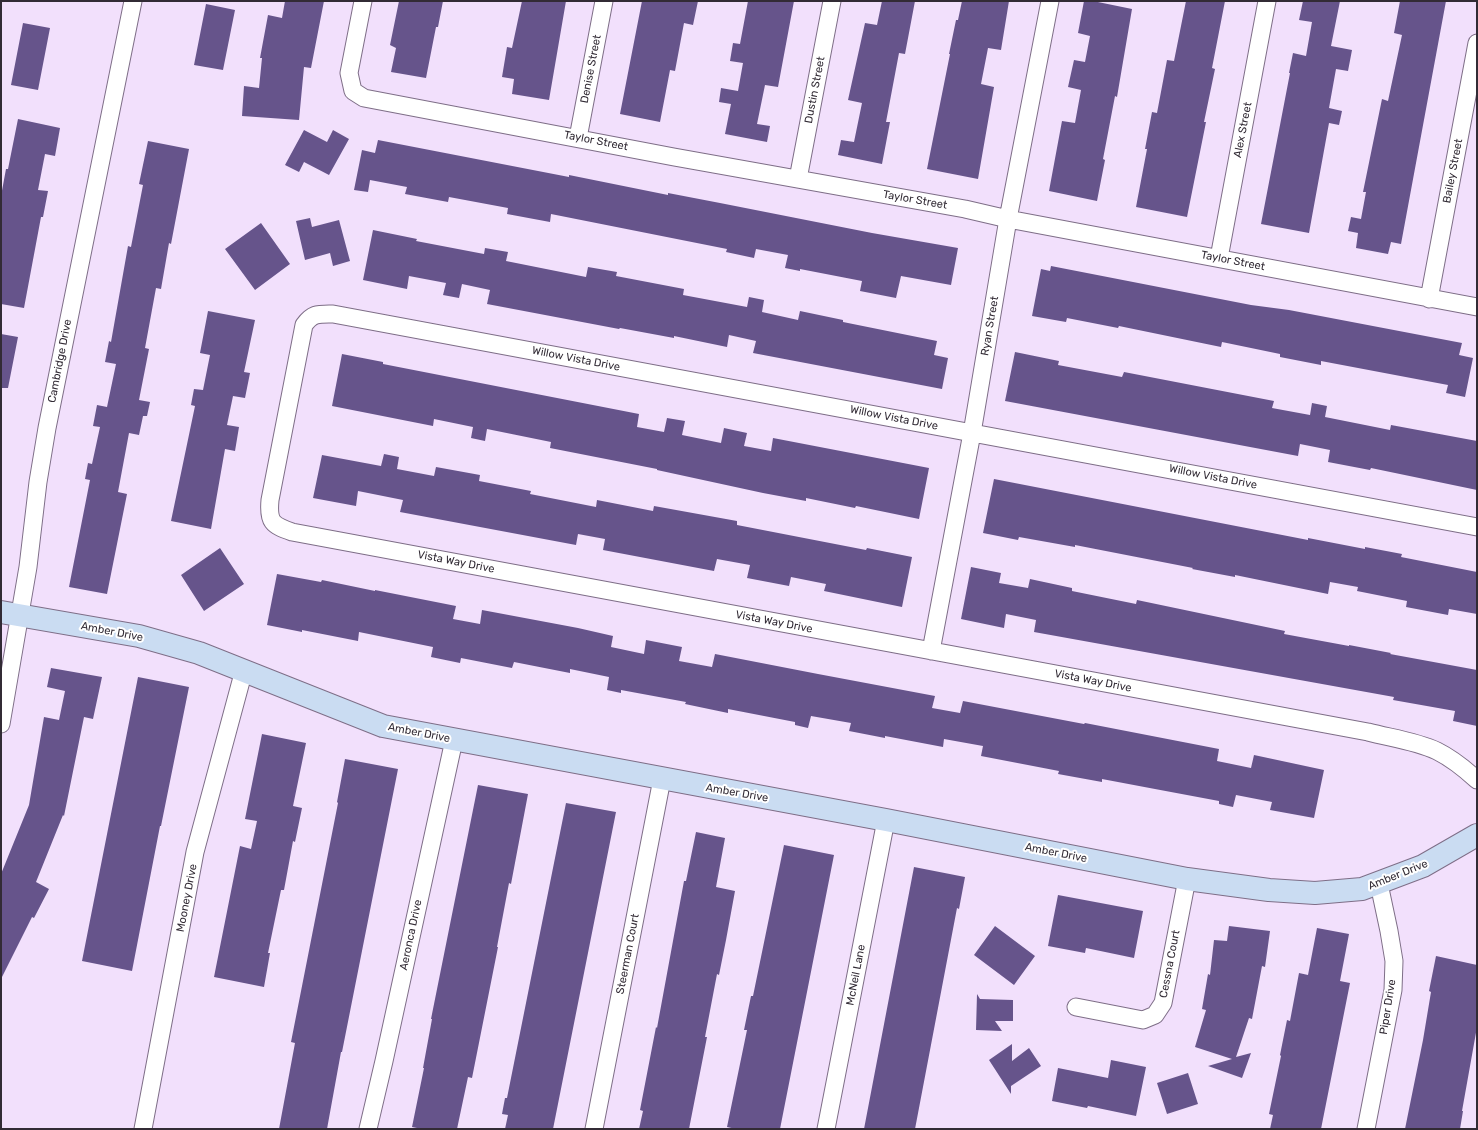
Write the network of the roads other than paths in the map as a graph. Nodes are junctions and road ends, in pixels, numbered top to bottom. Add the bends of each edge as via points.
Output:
1 (133, 1) edge
2 (363, 1) edge
3 (604, 1) edge
4 (832, 1) edge
5 (1050, 1) edge
6 (1267, 1) edge
7 (1477, 43) edge
8 (578, 138) junction
9 (798, 178) junction
10 (1008, 219) junction
11 (1219, 258) junction
12 (1429, 299) junction
13 (1477, 307) edge
14 (311, 316) joint
15 (972, 433) junction
16 (1477, 527) edge
17 (10, 614) edge
18 (931, 651) junction
19 (244, 670) junction
20 (1, 724) edge
21 (454, 740) junction
22 (1471, 775) edge
23 (662, 779) junction
24 (886, 820) junction
25 (1477, 835) edge
26 (1187, 879) junction
27 (1379, 884) junction
28 (1076, 1007) dead end
29 (143, 1129) edge
30 (368, 1129) edge
31 (594, 1129) edge
32 (826, 1129) edge
33 (1366, 1129) edge

1 - 17 street, Cambridge Drive via 47,428 28,567
2 - 8 street, Taylor Street via 349,73 353,91 364,98
3 - 8 street, Denise Street
4 - 9 street, Dustin Street
5 - 10 street, Ryan Street
6 - 11 street, Alex Street
7 - 12 street, Bailey Street
8 - 9 street, Taylor Street
9 - 10 street, Taylor Street
10 - 11 street, Taylor Street
10 - 15 street, Ryan Street
11 - 12 street, Taylor Street
12 - 13 street, Taylor Street
14 - 15 street, Willow Vista Drive via 333,314
14 - 18 street, Vista Way Drive via 304,325 301,335 270,500 269,511 272,521 278,526 300,533
15 - 16 street, Willow Vista Drive
15 - 18 street, Ryan Street
17 - 19 street, Amber Drive via 139,636 199,653
17 - 20 street, Cambridge Drive
18 - 22 street, Vista Way Drive via 1368,732 1436,751
19 - 21 street, Amber Drive via 383,726
19 - 29 street, Mooney Drive via 195,852
21 - 23 street, Amber Drive
21 - 30 street, Aeronca Drive
23 - 24 street, Amber Drive
23 - 31 street, Steerman Court
24 - 26 street, Amber Drive
24 - 32 street, McNeil Lane
25 - 27 street, Amber Drive via 1422,866
26 - 27 street, Amber Drive via 1269,890 1315,893 1362,889
26 - 28 street, Cessna Court via 1162,1003 1155,1015 1143,1020
27 - 33 street, Piper Drive via 1392,953 1393,990

